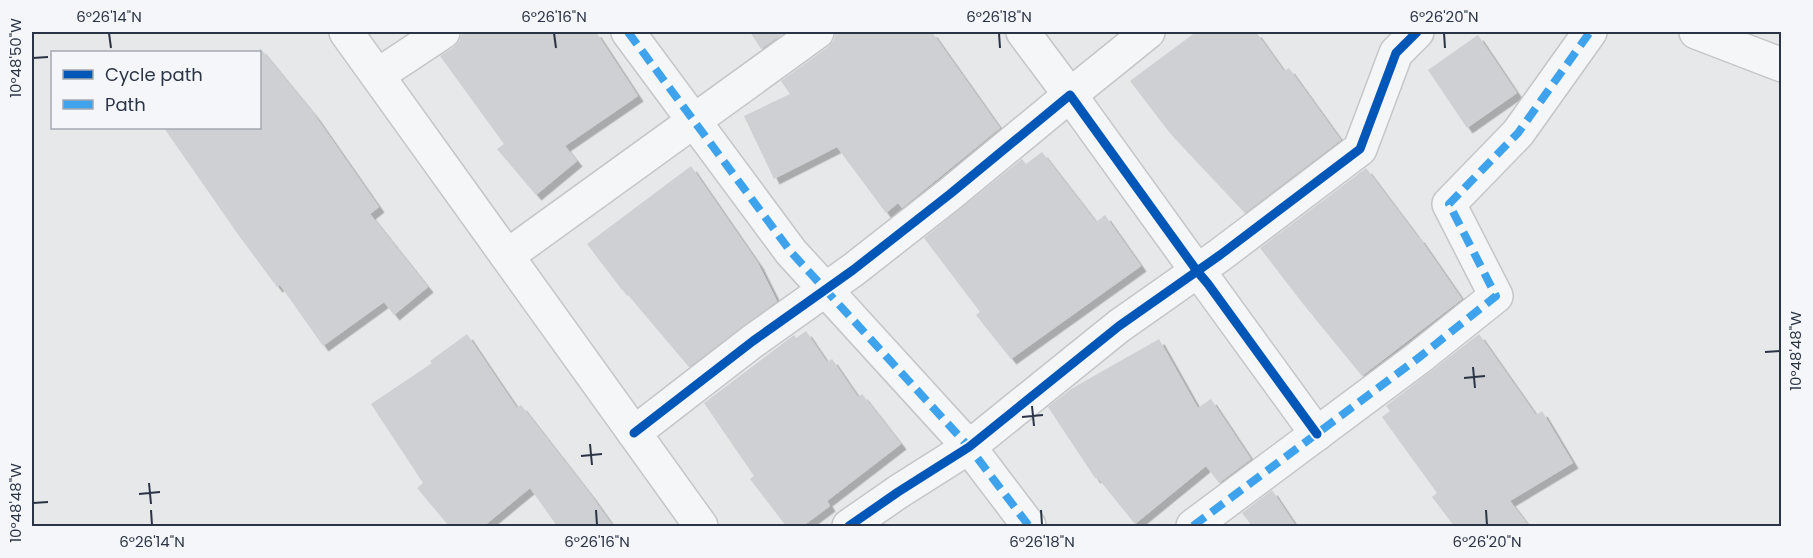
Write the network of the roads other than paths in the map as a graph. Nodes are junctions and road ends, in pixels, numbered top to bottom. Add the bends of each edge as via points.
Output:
1 (346, 32) edge
2 (443, 32) edge
3 (628, 32) edge
4 (817, 32) edge
5 (1023, 32) edge
6 (1148, 32) edge
7 (1417, 32) edge
8 (1590, 32) edge
9 (1696, 32) edge
10 (1782, 65) edge
11 (378, 75) junction
12 (1070, 95) junction
13 (695, 121) junction
14 (507, 256) junction
15 (1197, 271) junction
16 (825, 290) junction
17 (634, 433) junction
18 (1317, 434) junction
19 (969, 447) junction
20 (701, 526) edge
21 (849, 526) edge
22 (1029, 526) edge
23 (1193, 526) edge

1 - 11 street
2 - 11 street
3 - 13 street
4 - 13 street
5 - 12 street
6 - 12 street
7 - 15 street via 1396,53 1360,149
8 - 18 street via 1518,133 1449,204 1496,296
9 - 10 street
11 - 14 street
12 - 15 street
12 - 16 street via 942,201
13 - 14 street
13 - 16 street via 791,252
14 - 17 street
15 - 18 street
15 - 19 street via 1119,326
16 - 17 street
16 - 19 street
17 - 20 street
18 - 23 street
19 - 21 street
19 - 22 street

